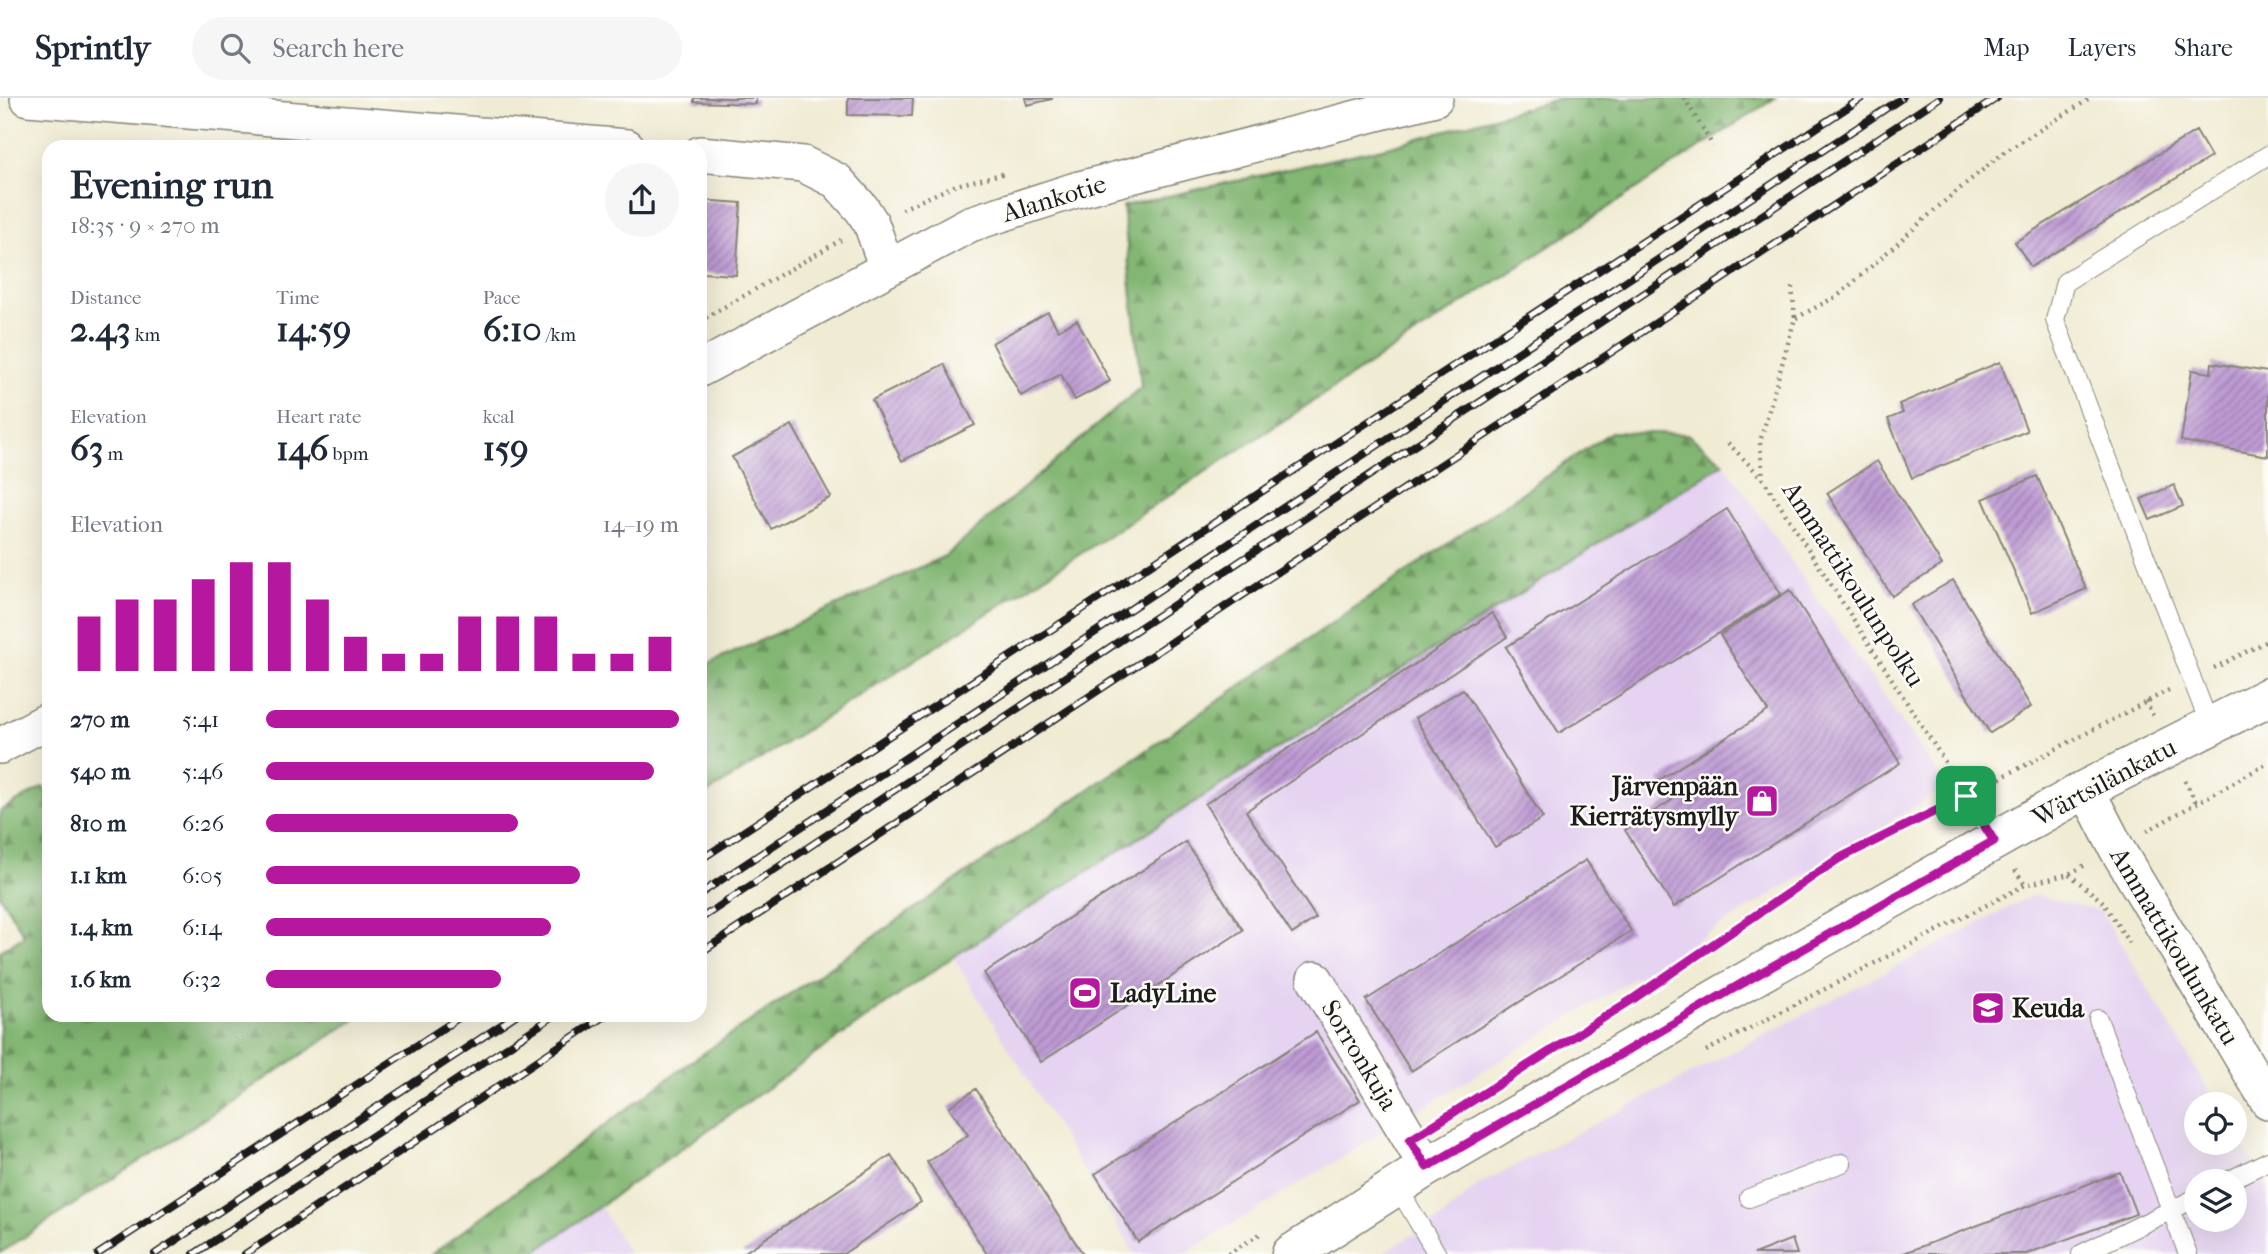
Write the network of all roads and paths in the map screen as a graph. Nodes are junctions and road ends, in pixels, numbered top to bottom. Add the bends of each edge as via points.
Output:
1 (28, 98) edge
2 (1435, 98) edge
3 (1685, 98) edge
4 (2091, 98) edge
5 (541, 140) edge
6 (1713, 146) dead end
7 (707, 155) edge
8 (2268, 155) edge
9 (887, 268) junction
10 (1792, 287) dead end
11 (1795, 318) junction
12 (707, 365) edge
13 (1728, 443) dead end
14 (1763, 479) junction
15 (2268, 641) edge
16 (2191, 679) junction
17 (2268, 696) edge
18 (42, 724) edge
19 (2210, 726) junction
20 (0, 746) edge
21 (2268, 763) edge
22 (2086, 789) junction
23 (1966, 796) junction
24 (1994, 841) junction
25 (2117, 849) junction
26 (2069, 874) junction
27 (2131, 947) dead end
28 (1315, 979) dead end
29 (2098, 1019) dead end
30 (1586, 1028) dead end
31 (1700, 1054) dead end
32 (2268, 1101) edge
33 (2268, 1161) edge
34 (1842, 1163) dead end
35 (2247, 1172) edge
36 (1412, 1177) junction
37 (1749, 1198) dead end
38 (2184, 1204) edge
39 (2172, 1211) junction
40 (1276, 1243) edge
41 (1228, 1254) edge
42 (1437, 1254) edge
43 (2081, 1254) edge
44 (2188, 1254) edge

1 - 5 street
2 - 9 street, Alankotie via 1065,193 970,224
3 - 6 path
4 - 11 path via 2003,153 1839,295
7 - 9 street via 803,164 837,181 871,223
8 - 16 lane via 2065,282 2055,320
9 - 12 street, Alankotie
10 - 11 path, Ammattikoulunpolku
11 - 14 path, Ammattikoulunpolku via 1760,442
13 - 14 path
14 - 23 path, Ammattikoulunpolku
15 - 16 path
16 - 19 lane
16 - 23 path
17 - 19 street, Wärtsilänkatu
18 - 20 street
19 - 22 street, Wärtsilänkatu
21 - 25 path
22 - 24 street, Wärtsilänkatu
22 - 25 street, Ammattikoulunkatu
23 - 24 path, Ammattikoulunpolku
23 - 30 path via 1838,859
24 - 36 street, Wärtsilänkatu
25 - 26 path
25 - 32 street, Ammattikoulunkatu
26 - 27 path via 2103,902
26 - 31 path via 2025,885
28 - 36 street, Sorronkuja
29 - 39 lane
33 - 35 lane
34 - 37 lane
36 - 40 street, Wärtsilänkatu
36 - 42 lane
38 - 39 lane
39 - 43 lane
39 - 44 lane
40 - 41 path

